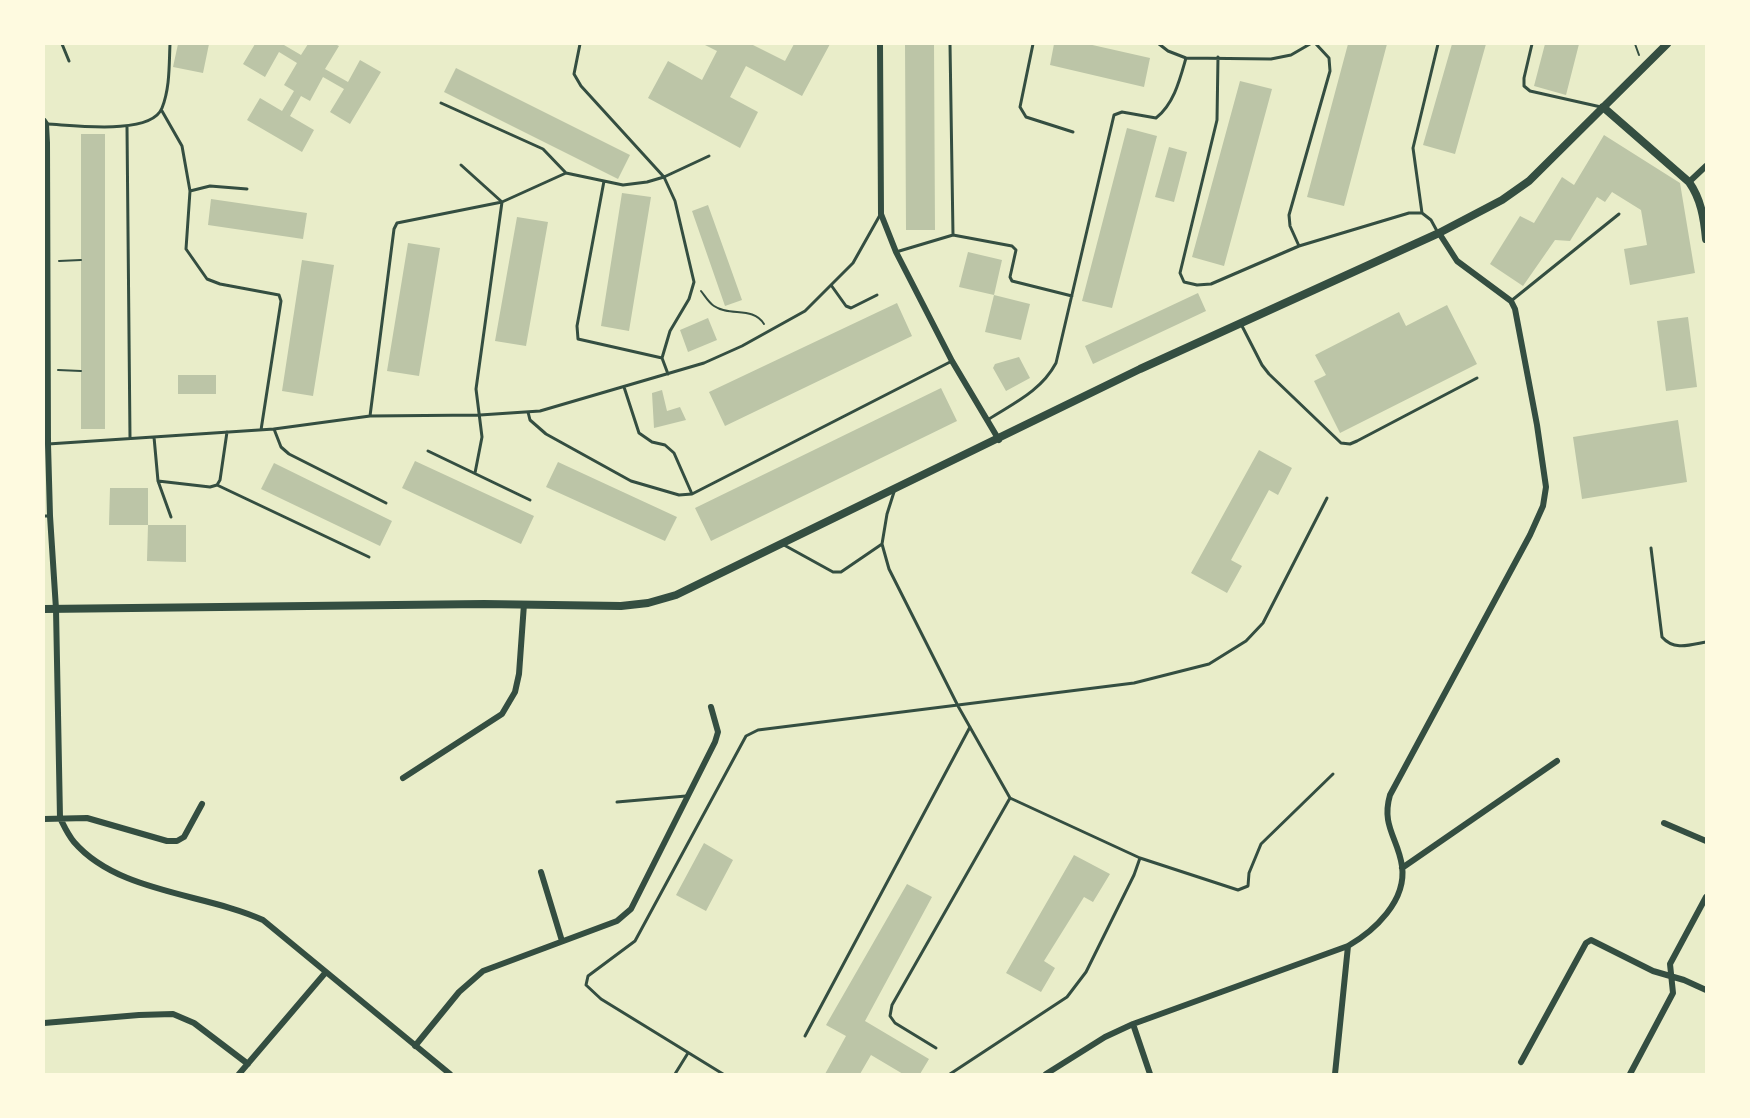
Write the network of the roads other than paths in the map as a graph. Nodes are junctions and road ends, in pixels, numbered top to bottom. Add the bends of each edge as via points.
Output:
1 (62, 44) edge
2 (170, 44) edge
3 (580, 44) edge
4 (880, 44) edge
5 (950, 44) edge
6 (1033, 44) edge
7 (1159, 44) edge
8 (1310, 44) edge
9 (1316, 44) edge
10 (1438, 44) edge
11 (1532, 44) edge
12 (1666, 44) edge
13 (1218, 57) junction
14 (1186, 58) junction
15 (69, 62) dead end
16 (441, 103) dead end
17 (1603, 107) junction
18 (162, 111) junction
19 (45, 122) edge
20 (127, 127) junction
21 (1073, 132) dead end
22 (709, 156) dead end
23 (461, 165) dead end
24 (1707, 166) edge
25 (566, 173) junction
26 (664, 177) junction
27 (604, 181) junction
28 (1689, 182) junction
29 (247, 189) dead end
30 (190, 190) junction
31 (502, 202) junction
32 (1422, 213) junction
33 (881, 214) junction
34 (1619, 214) dead end
35 (1438, 233) junction
36 (953, 235) junction
37 (1707, 239) edge
38 (1299, 246) junction
39 (896, 252) junction
40 (831, 285) junction
41 (877, 296) dead end
42 (1072, 296) junction
43 (1511, 301) junction
44 (1242, 324) junction
45 (662, 358) junction
46 (952, 361) junction
47 (668, 374) junction
48 (1477, 378) dead end
49 (624, 387) junction
50 (528, 412) junction
51 (480, 415) junction
52 (369, 416) junction
53 (987, 420) junction
54 (273, 429) junction
55 (261, 430) junction
56 (46, 432) edge
57 (226, 432) junction
58 (154, 437) junction
59 (130, 438) junction
60 (999, 440) junction
61 (48, 444) junction
62 (428, 451) dead end
63 (475, 473) junction
64 (158, 481) junction
65 (217, 485) junction
66 (894, 490) junction
67 (692, 494) junction
68 (1327, 498) dead end
69 (530, 500) dead end
70 (386, 503) dead end
71 (47, 516) edge
72 (171, 517) dead end
73 (782, 544) junction
74 (882, 544) junction
75 (1652, 548) dead end
76 (369, 556) dead end
77 (525, 604) junction
78 (44, 609) edge
79 (56, 609) junction
80 (1707, 642) edge
81 (958, 706) junction
82 (711, 707) dead end
83 (970, 727) junction
84 (1557, 761) dead end
85 (1333, 774) dead end
86 (403, 778) dead end
87 (688, 796) junction
88 (1010, 798) junction
89 (617, 802) dead end
90 (202, 804) dead end
91 (60, 818) junction
92 (44, 819) edge
93 (1664, 823) dead end
94 (1707, 841) edge
95 (1140, 858) junction
96 (1402, 868) junction
97 (541, 872) dead end
98 (1707, 897) edge
99 (562, 942) junction
100 (1348, 946) junction
101 (326, 972) junction
102 (1672, 976) junction
103 (1707, 990) edge
104 (44, 1023) edge
105 (1133, 1024) junction
106 (805, 1036) dead end
107 (415, 1046) junction
108 (936, 1048) dead end
109 (688, 1053) junction
110 (1521, 1062) dead end
111 (248, 1064) junction
112 (239, 1074) edge
113 (450, 1074) edge
114 (675, 1074) edge
115 (723, 1074) edge
116 (950, 1074) edge
117 (1046, 1074) edge
118 (1150, 1074) edge
119 (1335, 1074) edge
120 (1630, 1074) edge

1 - 15 lane
2 - 18 lane
3 - 26 lane via 574,74 581,86
4 - 33 street
5 - 36 lane
6 - 21 lane via 1020,107 1026,117
7 - 14 lane
8 - 13 lane via 1291,55 1271,59
9 - 38 lane via 1329,58 1330,71 1289,215
10 - 32 lane via 1413,148
11 - 17 lane via 1524,86 1530,91
12 - 17 street
13 - 14 lane
13 - 38 lane via 1217,120 1180,273 1185,282 1211,284
14 - 42 lane via 1164,112 1156,118 1122,112 1114,115
16 - 25 lane via 543,149
17 - 28 street
17 - 35 street via 1529,182
18 - 20 lane via 150,121
18 - 30 lane via 182,146
19 - 20 lane
19 - 56 street
20 - 59 lane
22 - 26 lane
23 - 31 lane
24 - 28 street
25 - 27 lane
25 - 31 lane
26 - 27 lane via 623,185
26 - 45 lane via 675,201 694,282 670,331
27 - 45 lane via 577,326 578,339
28 - 37 street via 1700,203
29 - 30 lane via 210,186
30 - 55 lane via 186,249 207,279 279,295 281,301
31 - 51 lane via 476,389
31 - 52 lane via 397,223
32 - 35 lane
32 - 38 lane via 1396,216
33 - 39 street
33 - 40 lane via 853,263
34 - 43 lane
35 - 43 street via 1457,261
35 - 44 street
36 - 39 lane
36 - 42 lane via 1012,246 1016,250 1012,281
39 - 46 street
40 - 41 lane via 851,308
40 - 47 lane via 805,311 769,331 723,355
42 - 53 lane via 1056,363 1048,377
43 - 96 street via 1537,425 1546,487 1543,506 1390,795 1386,809
44 - 48 lane via 1269,374 1341,443 1357,441
44 - 60 street via 1140,369
45 - 47 lane
46 - 53 street
46 - 67 lane
47 - 49 lane
49 - 50 lane
49 - 67 lane via 639,433 674,453
50 - 51 lane
50 - 67 lane via 530,420 546,434 631,481 678,495
51 - 52 lane
51 - 63 lane via 483,437
52 - 54 lane
53 - 60 street
54 - 55 lane
54 - 70 lane via 289,454
55 - 57 lane
56 - 61 street
57 - 58 lane
57 - 65 lane
58 - 59 lane
58 - 64 lane
59 - 61 lane
60 - 66 street
61 - 71 street
62 - 63 lane
63 - 69 lane
64 - 65 lane
64 - 72 lane
65 - 76 lane
66 - 73 street
66 - 74 lane
68 - 81 lane via 1263,623 1246,641 1209,664 1134,683
71 - 79 street
73 - 74 lane via 833,572 841,572
73 - 77 street via 676,595 648,603
74 - 81 lane via 889,569
75 - 80 lane via 1662,637 1677,646
77 - 79 street
77 - 86 street via 519,674 515,692 502,714
78 - 79 street
79 - 91 street
81 - 83 lane
81 - 109 lane via 758,730 746,736 635,941 588,976 586,985 601,999
82 - 87 street via 718,732
83 - 88 lane
83 - 106 lane
84 - 96 street
85 - 95 lane via 1261,844 1248,886 1238,890
87 - 89 lane
87 - 99 street via 631,909 617,921
88 - 95 lane
88 - 108 lane via 892,1005 890,1016 895,1023
90 - 91 street via 184,837 177,842 87,818
91 - 92 street
91 - 101 street via 74,842 116,874 263,920
93 - 94 street
95 - 116 lane via 1086,972 1066,997
96 - 100 street via 1397,894 1385,916
97 - 99 street
98 - 102 street via 1672,960
99 - 107 street via 483,971 459,992
100 - 105 street
100 - 119 street
101 - 107 street
101 - 111 street
102 - 103 street
102 - 110 street via 1653,971 1591,940
102 - 120 street via 1673,993
104 - 111 street via 173,1014 194,1023
105 - 117 street
105 - 118 street
107 - 113 street
109 - 114 lane
109 - 115 lane
111 - 112 street

